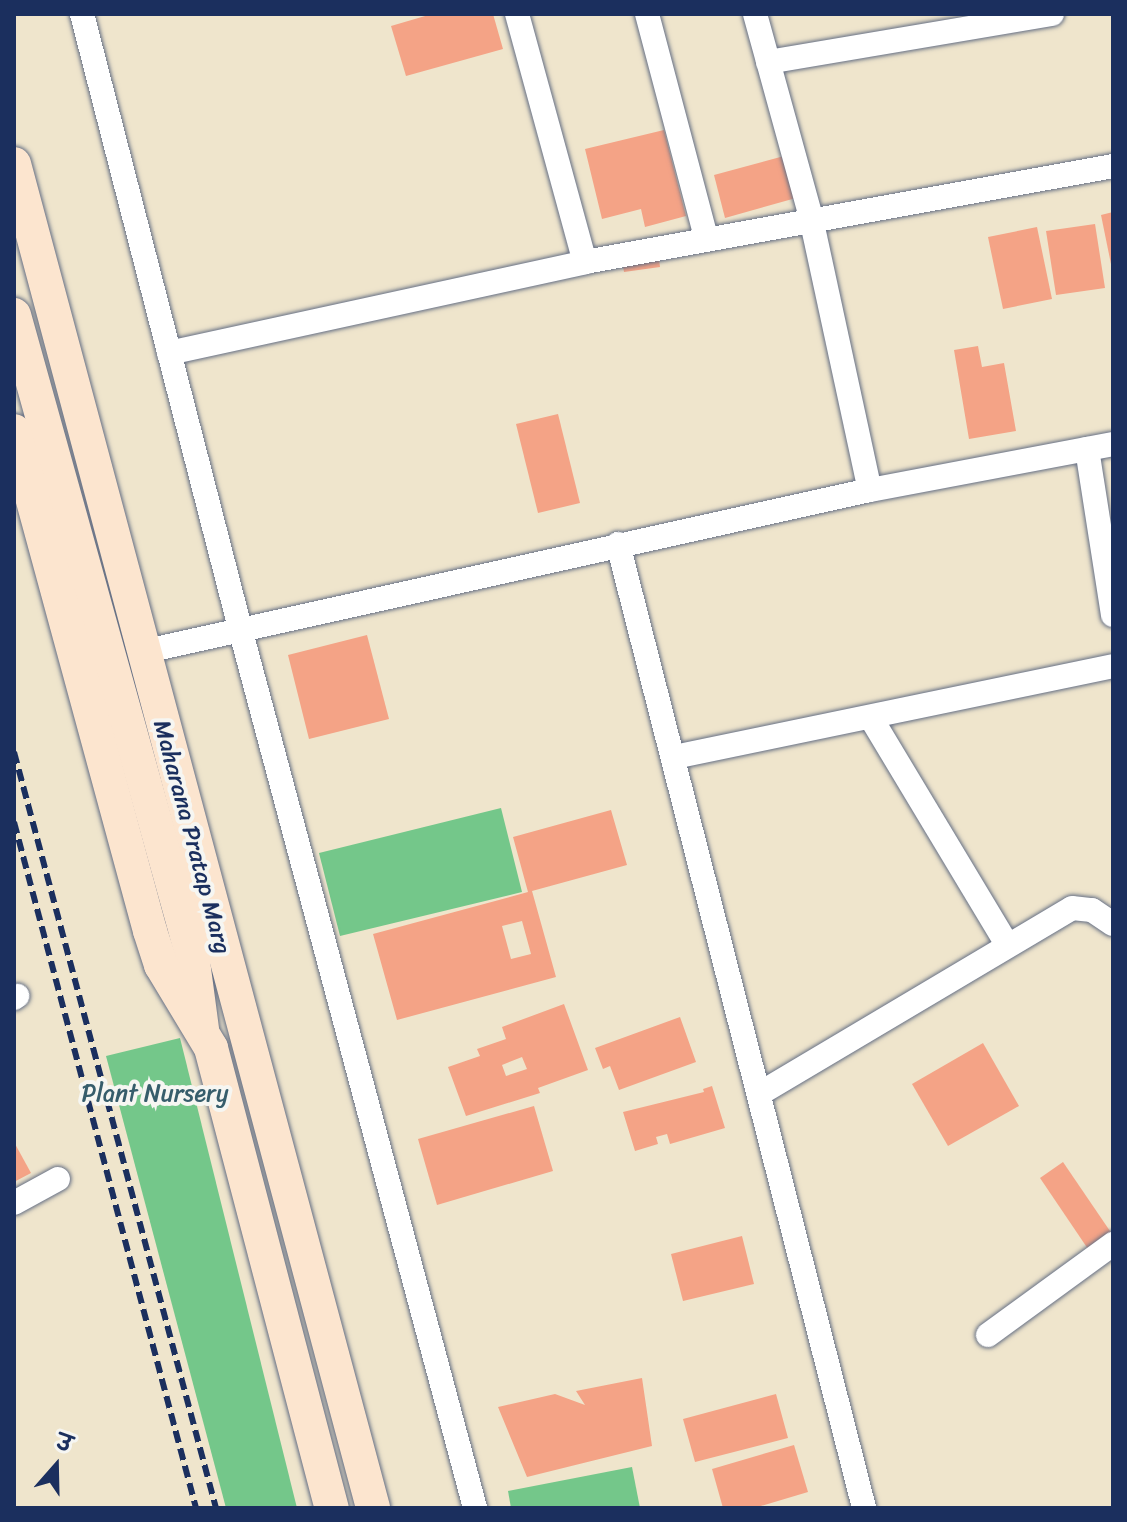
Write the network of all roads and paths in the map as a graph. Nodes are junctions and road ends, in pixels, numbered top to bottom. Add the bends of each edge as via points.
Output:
1 (82, 14) edge
2 (517, 14) edge
3 (647, 14) edge
4 (755, 14) edge
5 (1052, 14) edge
6 (768, 62) junction
7 (14, 164) edge
8 (1113, 166) edge
9 (811, 218) junction
10 (706, 238) junction
11 (585, 262) junction
12 (14, 315) edge
13 (169, 353) junction
14 (14, 431) edge
15 (1113, 444) edge
16 (1087, 449) junction
17 (870, 490) junction
18 (618, 544) junction
19 (1113, 615) edge
20 (241, 632) junction
21 (142, 652) junction
22 (1113, 666) edge
23 (871, 718) junction
24 (674, 757) junction
25 (1113, 924) edge
26 (1007, 944) junction
27 (202, 1029) junction
28 (759, 1094) junction
29 (58, 1179) dead end
30 (14, 1203) edge
31 (1113, 1244) edge
32 (988, 1335) dead end
33 (332, 1508) edge
34 (373, 1508) edge
35 (475, 1508) edge
36 (864, 1508) edge

1 - 13 street
2 - 11 street
3 - 10 street
4 - 6 street
5 - 6 street
6 - 9 street
7 - 21 main road, Maharana Pratap Marg
8 - 9 street
9 - 10 street
9 - 17 street
10 - 11 street
11 - 13 street
12 - 27 main road via 192,954
13 - 20 street
14 - 27 main road via 150,931 161,965
15 - 16 street
16 - 17 street
16 - 19 street
17 - 18 street
18 - 20 street
18 - 24 street
20 - 21 street
20 - 35 street
21 - 34 main road, Maharana Pratap Marg
22 - 23 street
23 - 24 street
23 - 26 street
24 - 28 street
25 - 26 street via 1092,910 1072,908
26 - 28 street
27 - 33 main road via 219,1076
28 - 36 street
29 - 30 street
31 - 32 street

